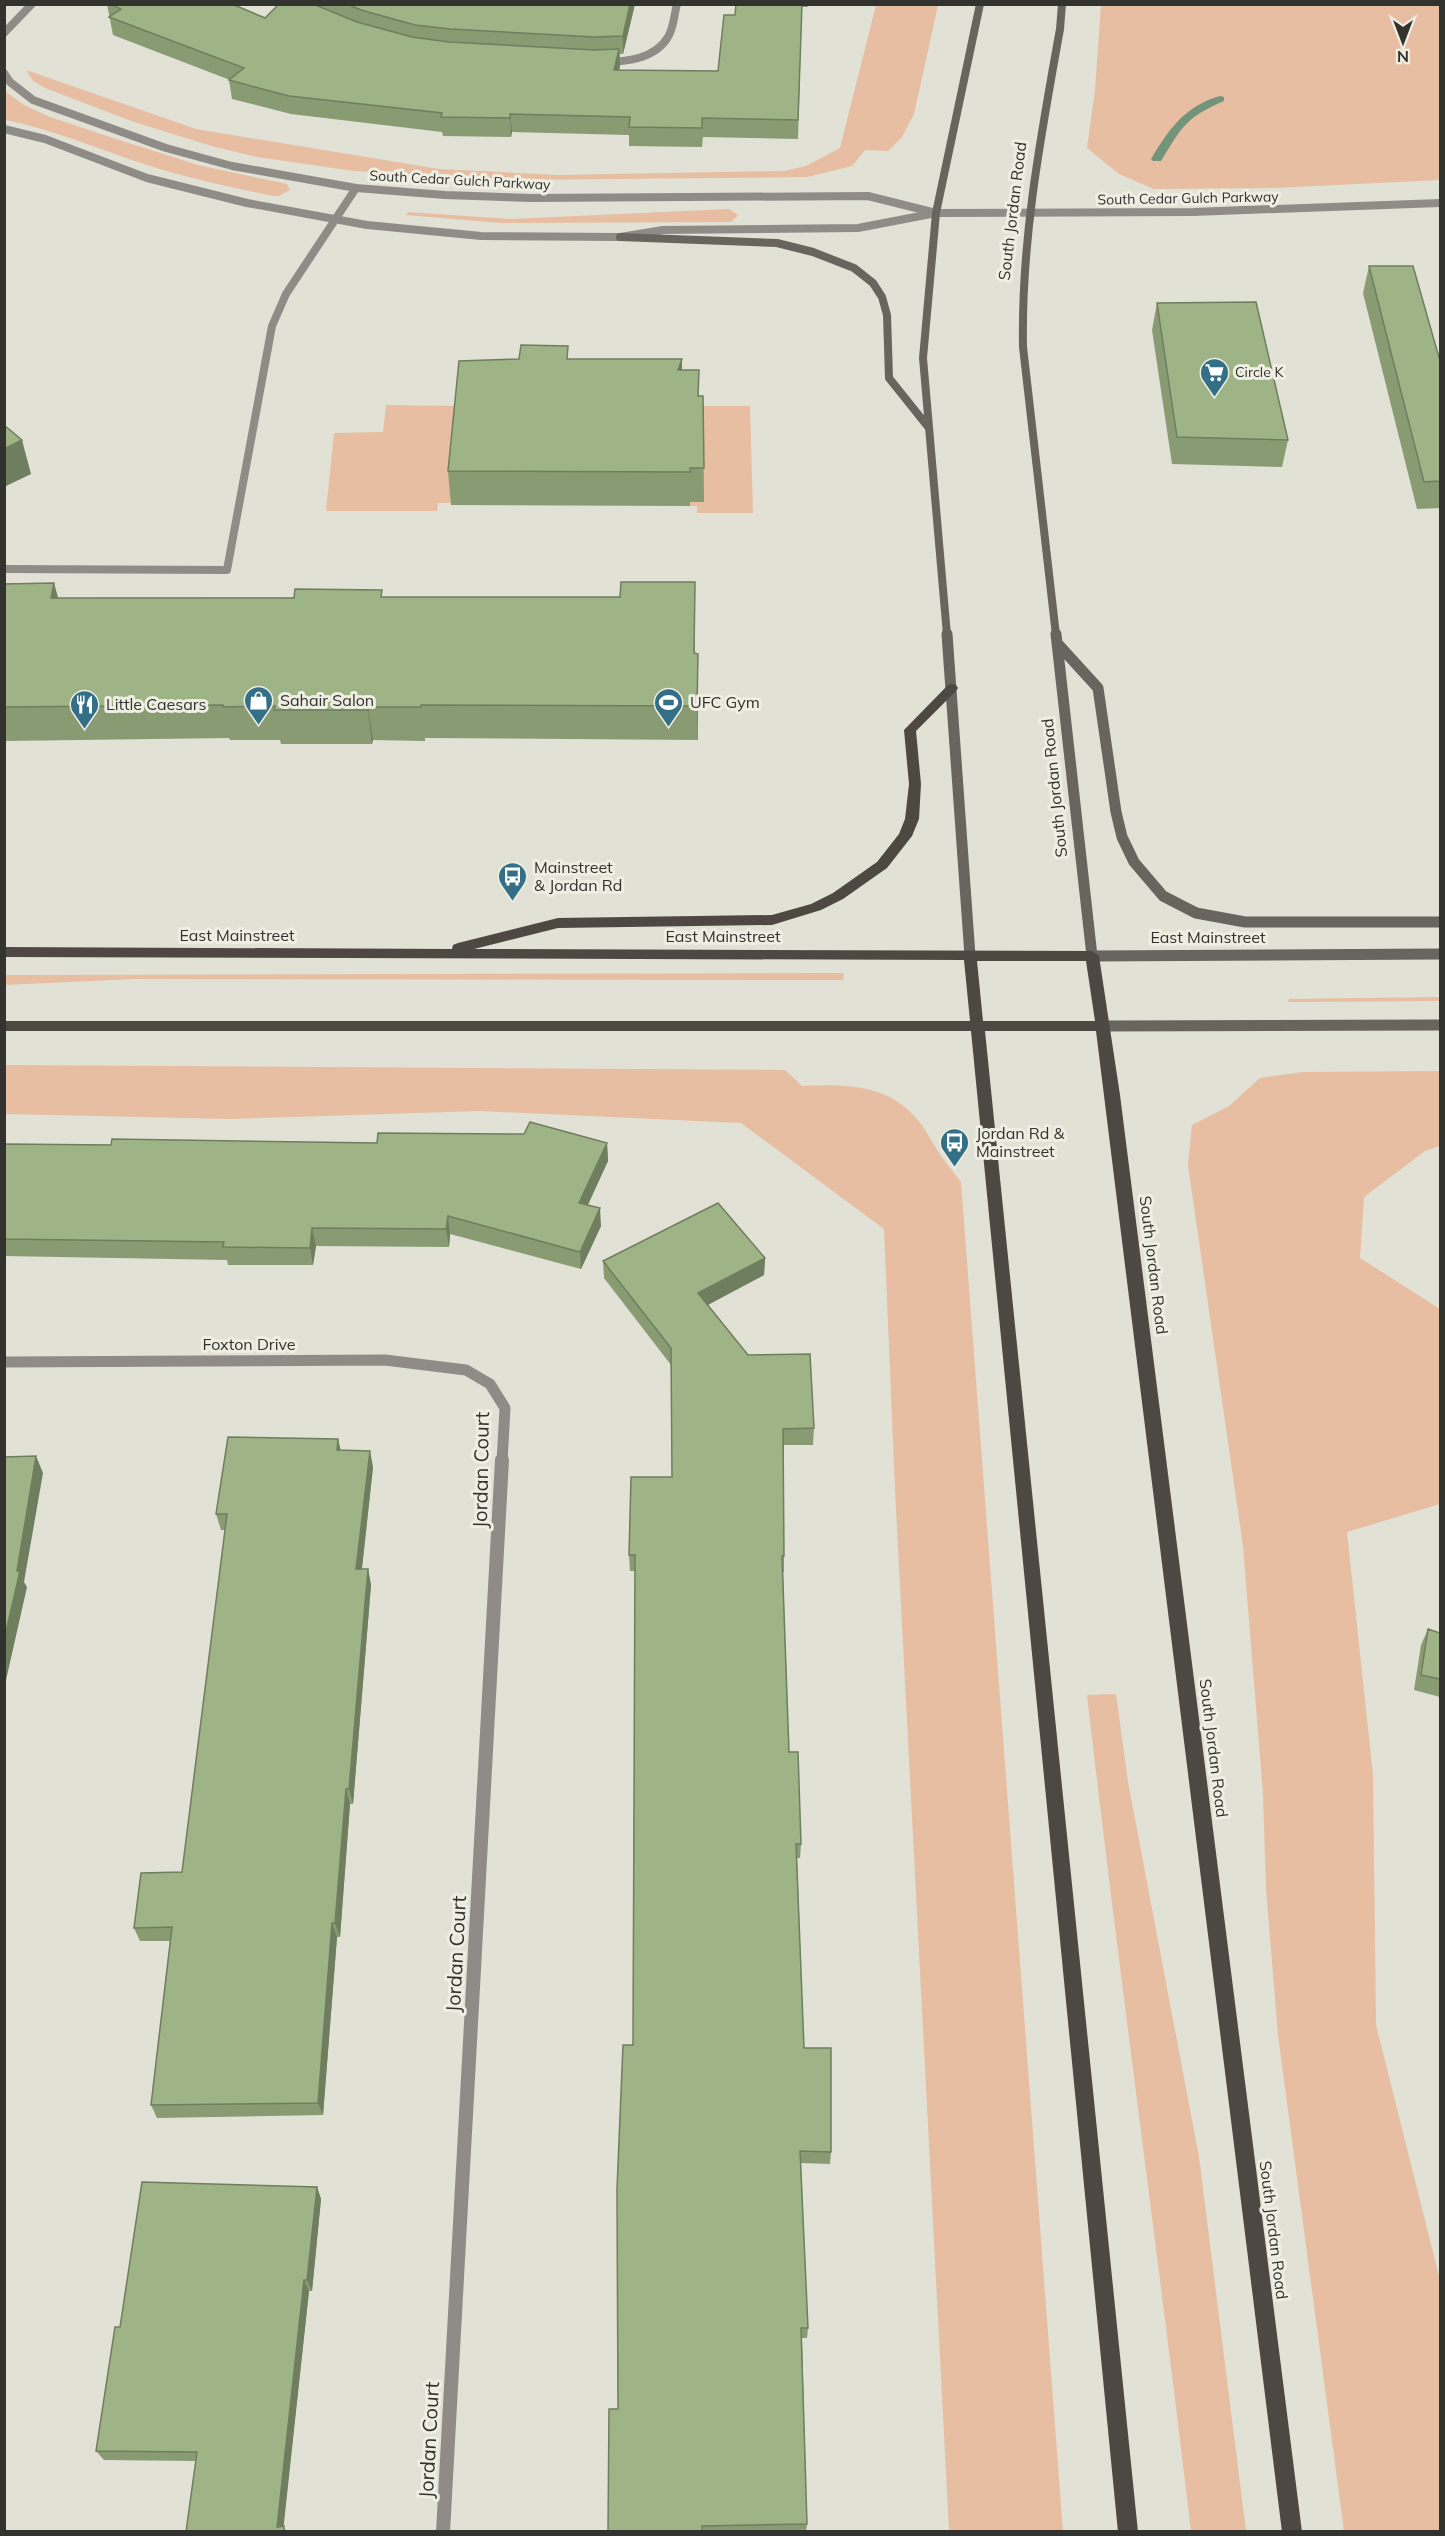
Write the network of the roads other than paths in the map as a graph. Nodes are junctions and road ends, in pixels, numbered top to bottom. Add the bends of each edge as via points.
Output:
1 (32, 4) edge
2 (676, 4) edge
3 (980, 4) edge
4 (1062, 4) edge
5 (4, 33) edge
6 (595, 62) edge
7 (4, 73) edge
8 (4, 129) edge
9 (356, 188) junction
10 (1440, 203) edge
11 (1028, 212) junction
12 (936, 213) junction
13 (336, 220) junction
14 (620, 237) junction
15 (928, 428) junction
16 (4, 569) edge
17 (1057, 643) junction
18 (952, 688) junction
19 (1440, 922) edge
20 (4, 952) edge
21 (437, 953) junction
22 (1440, 954) edge
23 (970, 956) junction
24 (1092, 956) junction
25 (1440, 1025) edge
26 (4, 1026) edge
27 (977, 1026) junction
28 (1103, 1026) junction
29 (4, 1362) edge
30 (490, 1384) joint
31 (443, 2532) edge
32 (1128, 2532) edge
33 (1292, 2532) edge

1 - 5 street
2 - 6 street via 669,35 656,51 630,60
3 - 12 main road
4 - 11 main road, South Jordan Road
7 - 9 street, South Cedar Gulch Parkway via 20,91 40,104 166,148 243,168
8 - 13 street, South Cedar Gulch Parkway via 45,139 180,187
9 - 12 street, South Cedar Gulch Parkway via 521,198 868,196
9 - 13 street
10 - 11 street, South Cedar Gulch Parkway via 1228,212
11 - 12 street, South Cedar Gulch Parkway
11 - 17 main road, South Jordan Road via 1020,304
12 - 14 street, South Cedar Gulch Parkway via 858,228 663,230
12 - 15 main road via 923,358
13 - 14 street, South Cedar Gulch Parkway via 481,236
13 - 16 street via 286,294 272,326 227,570
14 - 15 main road via 777,243 822,254 854,268 873,283 882,297 889,378
15 - 18 main road
17 - 19 main road via 1098,688 1122,837 1134,862 1163,897 1196,913 1245,922
17 - 24 main road, South Jordan Road
18 - 21 main road via 910,730 915,784 912,819 905,836 882,866 838,897 771,920 558,923
18 - 23 main road
20 - 21 main road, East Mainstreet
21 - 23 main road, East Mainstreet
22 - 24 main road, East Mainstreet
23 - 24 main road, East Mainstreet
23 - 27 main road
24 - 28 main road, South Jordan Road
25 - 28 main road
26 - 27 main road
27 - 28 main road
27 - 32 main road
28 - 33 main road, South Jordan Road
29 - 30 street, Foxton Drive via 385,1360 466,1370
30 - 31 street, Jordan Court via 505,1408 505,1437

